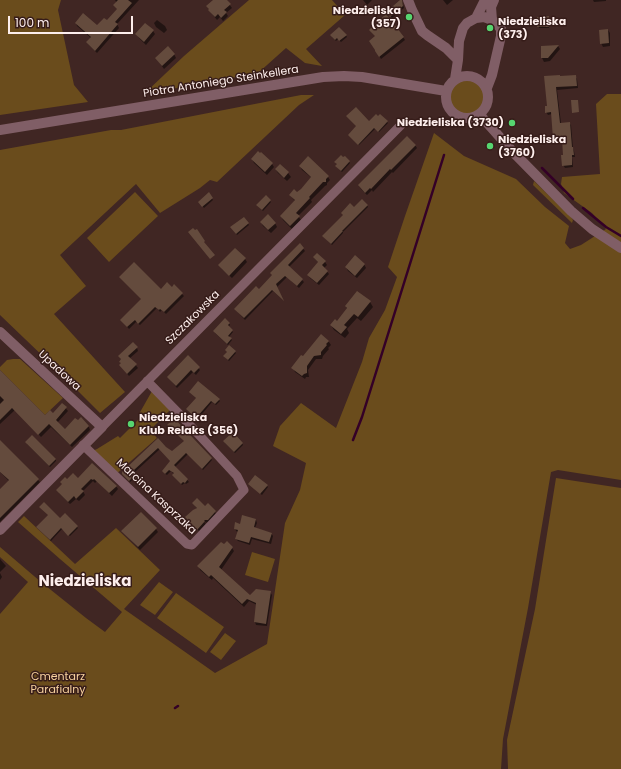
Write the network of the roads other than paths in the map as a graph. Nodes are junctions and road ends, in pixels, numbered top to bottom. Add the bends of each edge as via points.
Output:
1 (408, 0) edge
2 (486, 0) edge
3 (494, 0) edge
4 (476, 18) junction
5 (492, 20) junction
6 (459, 41) junction
7 (446, 48) junction
8 (458, 60) junction
9 (455, 79) junction
10 (487, 88) junction
11 (446, 91) junction
12 (480, 115) junction
13 (402, 124) dead end
14 (0, 130) edge
15 (621, 248) edge
16 (0, 332) edge
17 (147, 381) junction
18 (102, 427) junction
19 (83, 445) junction
20 (0, 530) edge

1 - 7 street via 422,31
2 - 4 street
3 - 5 street via 491,7
4 - 5 street
4 - 6 street via 462,28
5 - 10 street via 501,29 502,36
6 - 7 street
6 - 8 street
7 - 8 street
8 - 9 street
9 - 10 street via 474,76
9 - 11 street
10 - 12 street via 488,100
11 - 12 street via 447,104 456,114 467,118
11 - 14 street, Piotra Antoniego Steinkellera via 362,77 323,77
12 - 15 street via 571,211 604,238
13 - 17 street, Szczakowska
16 - 18 street, Upadowa
17 - 18 street, Szczakowska
17 - 19 street, Marcina Kasprzaka via 237,476 244,490 192,545 187,544
18 - 19 street, Szczakowska
19 - 20 street, Szczakowska

